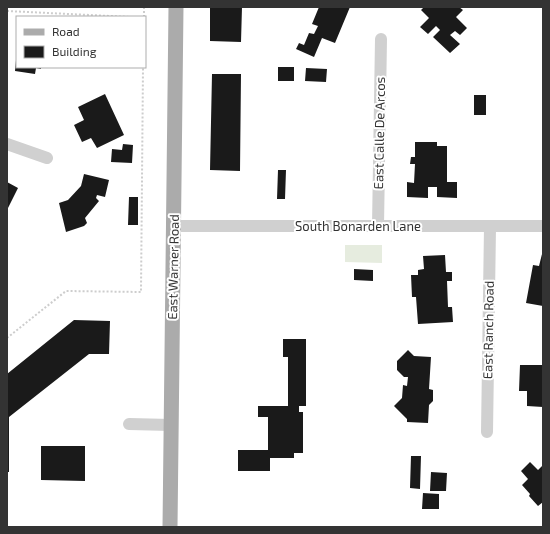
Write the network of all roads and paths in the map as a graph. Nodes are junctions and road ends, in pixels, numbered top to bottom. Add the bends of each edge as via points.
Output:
1 (176, 7) edge
2 (7, 11) edge
3 (110, 16) edge
4 (381, 39) dead end
5 (143, 68) edge
6 (7, 144) edge
7 (48, 158) dead end
8 (173, 226) junction
9 (378, 226) junction
10 (543, 226) edge
11 (490, 227) junction
12 (7, 338) edge
13 (129, 424) dead end
14 (171, 426) junction
15 (487, 432) dead end
16 (170, 527) edge

1 - 8 main road, East Warner Road
2 - 3 path
4 - 9 street, East Calle De Arcos
5 - 12 path via 141,292 66,291
6 - 7 street
8 - 9 street, South Bonarden Lane
8 - 14 main road, East Warner Road
9 - 11 street, South Bonarden Lane
10 - 11 street, South Bonarden Lane
11 - 15 street, East Ranch Road
13 - 14 street
14 - 16 main road, East Warner Road

